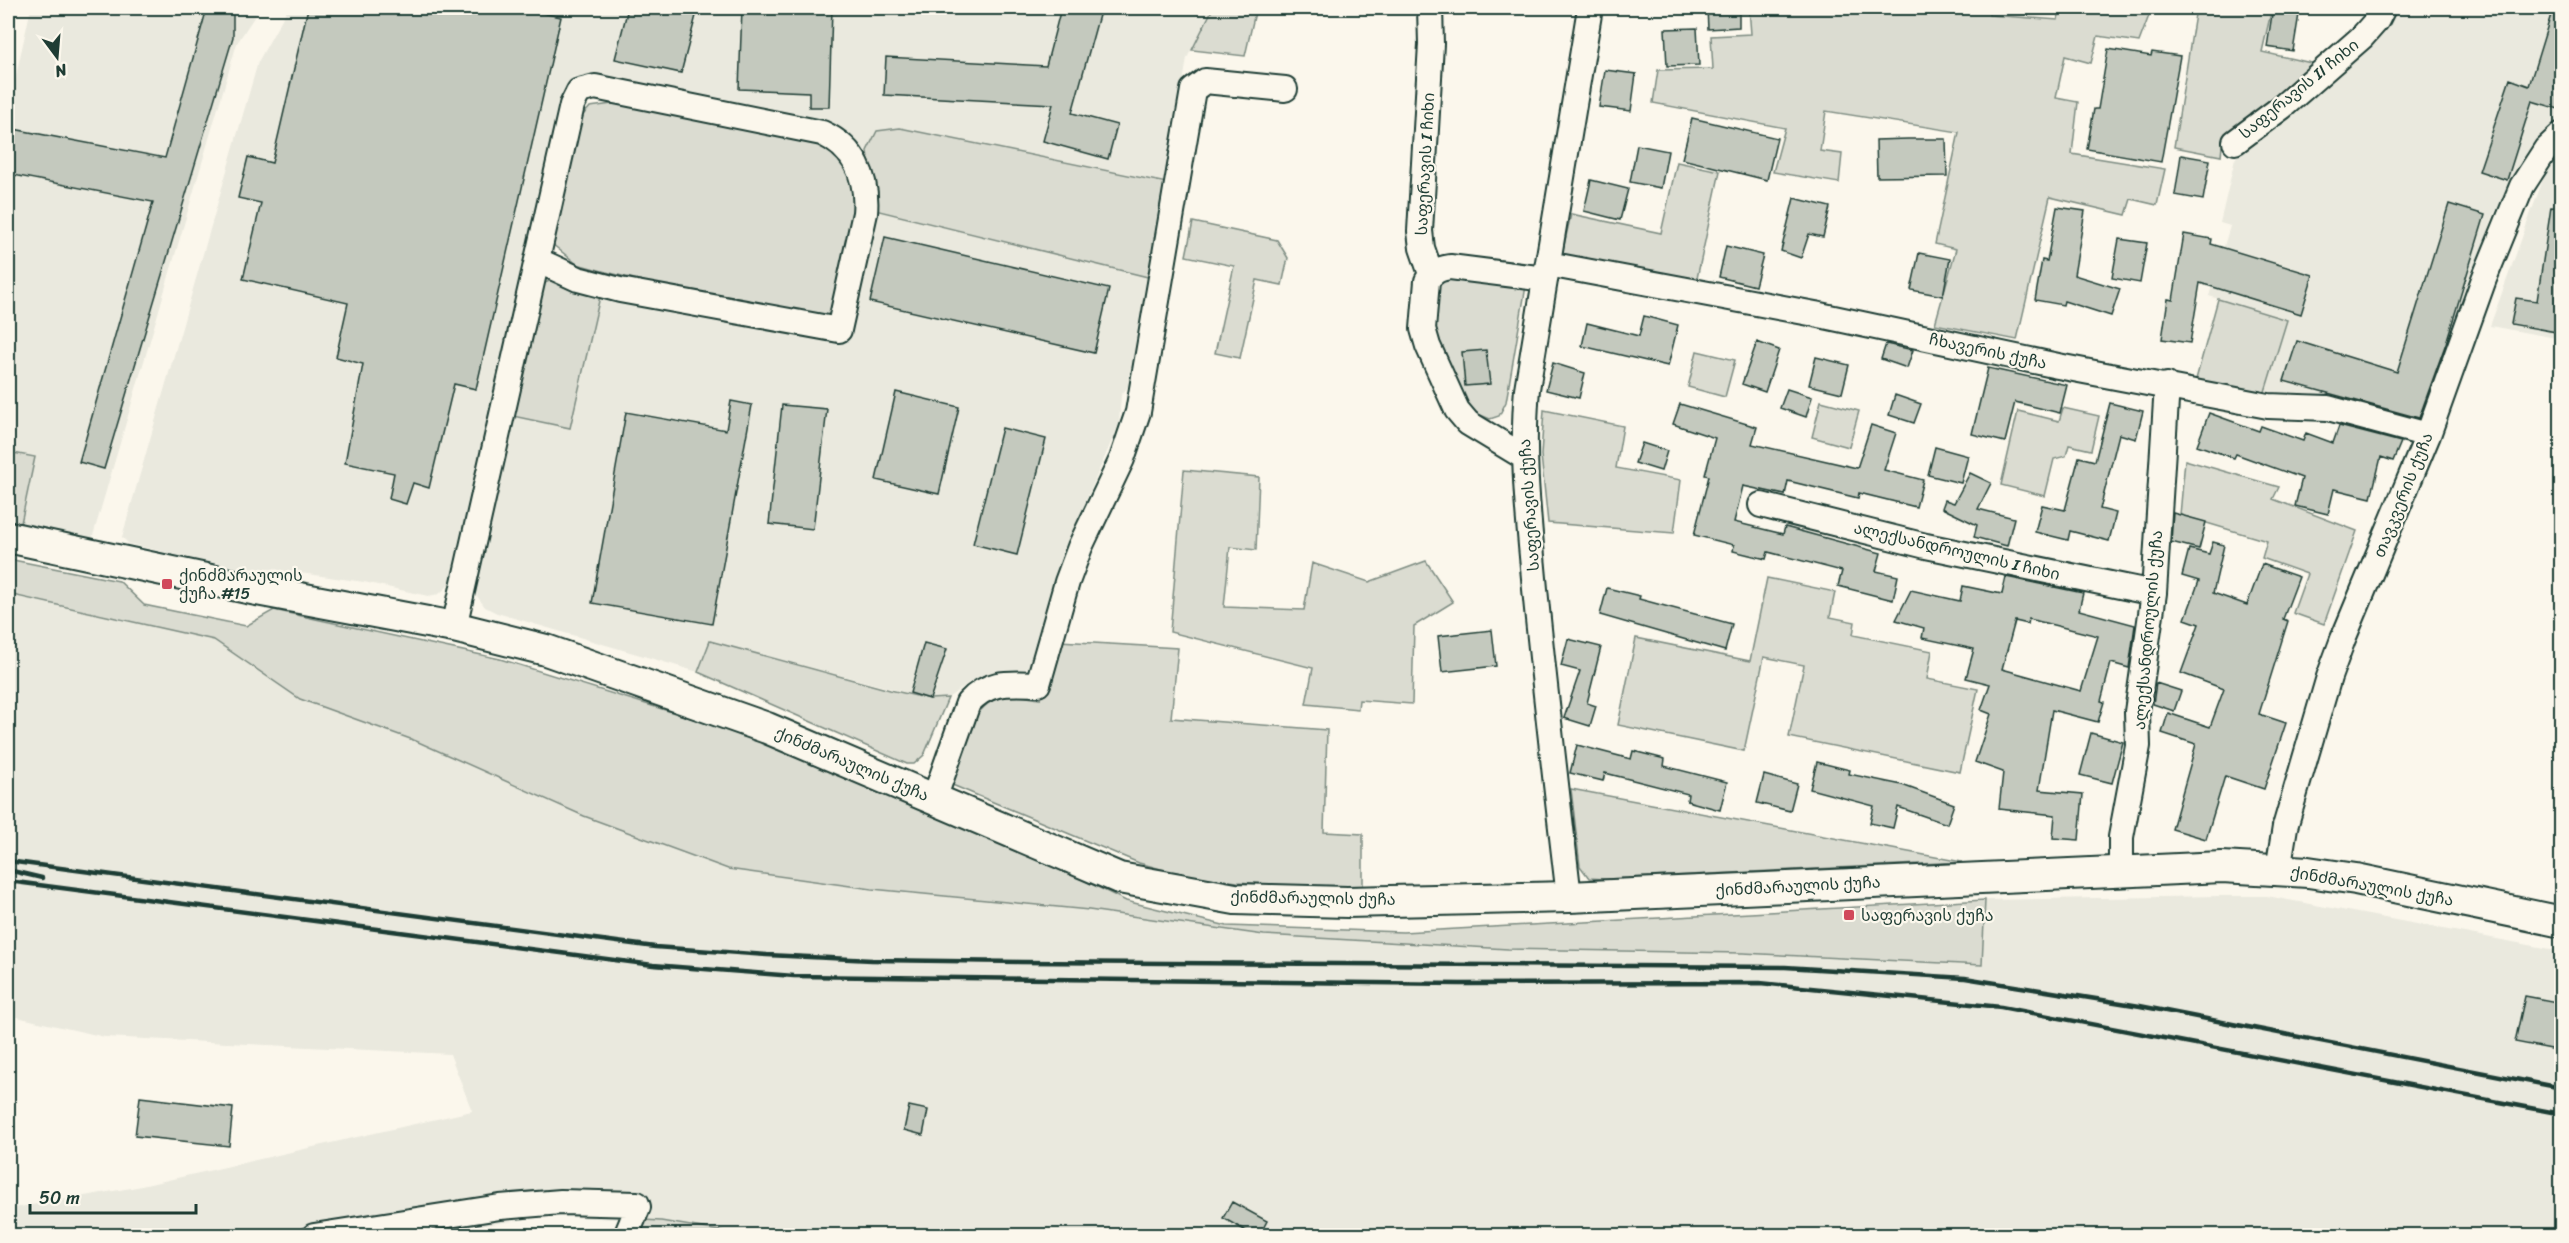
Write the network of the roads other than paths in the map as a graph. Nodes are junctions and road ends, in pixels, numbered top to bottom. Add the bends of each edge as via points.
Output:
1 (1430, 8) edge
2 (1590, 8) edge
3 (2383, 8) edge
4 (1285, 88) dead end
5 (2562, 134) edge
6 (2235, 142) dead end
7 (537, 260) junction
8 (1546, 271) junction
9 (1431, 274) junction
10 (2167, 386) junction
11 (2428, 435) junction
12 (1524, 458) junction
13 (1761, 505) dead end
14 (8, 537) edge
15 (2154, 593) junction
16 (454, 627) junction
17 (934, 799) junction
18 (2278, 870) junction
19 (2121, 872) junction
20 (1569, 897) junction
21 (2562, 922) edge
22 (314, 1236) edge
23 (626, 1236) edge

1 - 9 street, საფერავის I ჩიხი via 1420,231
2 - 8 street, საფერავის ქუჩა
3 - 6 street, საფერავის II ჩიხი via 2362,37
4 - 17 street via 1205,81 1193,90 1138,412 1122,459 1080,547 1038,684 986,688 968,703
5 - 11 street, თავკვერის ქუჩა via 2546,149 2522,186
7 - 7 street via 572,105 579,91 595,87 822,133 837,140 850,153 861,173 865,213 839,330 620,290 578,279
7 - 16 street
8 - 9 street via 1450,267
8 - 10 street, ჩხავერის ქუჩა via 1805,312
8 - 12 street, საფერავის ქუჩა via 1527,389
9 - 12 street via 1423,329 1457,410 1468,423
10 - 11 street, ჩხავერის ქუჩა via 2268,406 2328,408
10 - 15 street, ალექსანდროულის ქუჩა
11 - 18 street, თავკვერის ქუჩა via 2329,678 2286,827
12 - 20 street, საფერავის ქუჩა
13 - 15 street, ალექსანდროულის I ჩიხი via 1926,546
14 - 16 main road, ქინძმარაულის ქუჩა
15 - 19 street, ალექსანდროულის ქუჩა via 2137,712 2138,746 2121,837
16 - 17 main road, ქინძმარაულის ქუჩა via 546,650 767,728
17 - 20 main road, ქინძმარაულის ქუჩა via 1119,878 1235,899 1347,902
18 - 19 main road, ქინძმარაულის ქუჩა via 2222,867
18 - 21 main road, ქინძმარაულის ქუჩა via 2356,879
19 - 20 main road, ქინძმარაულის ქუჩა
22 - 23 street via 500,1207 561,1202 637,1204

